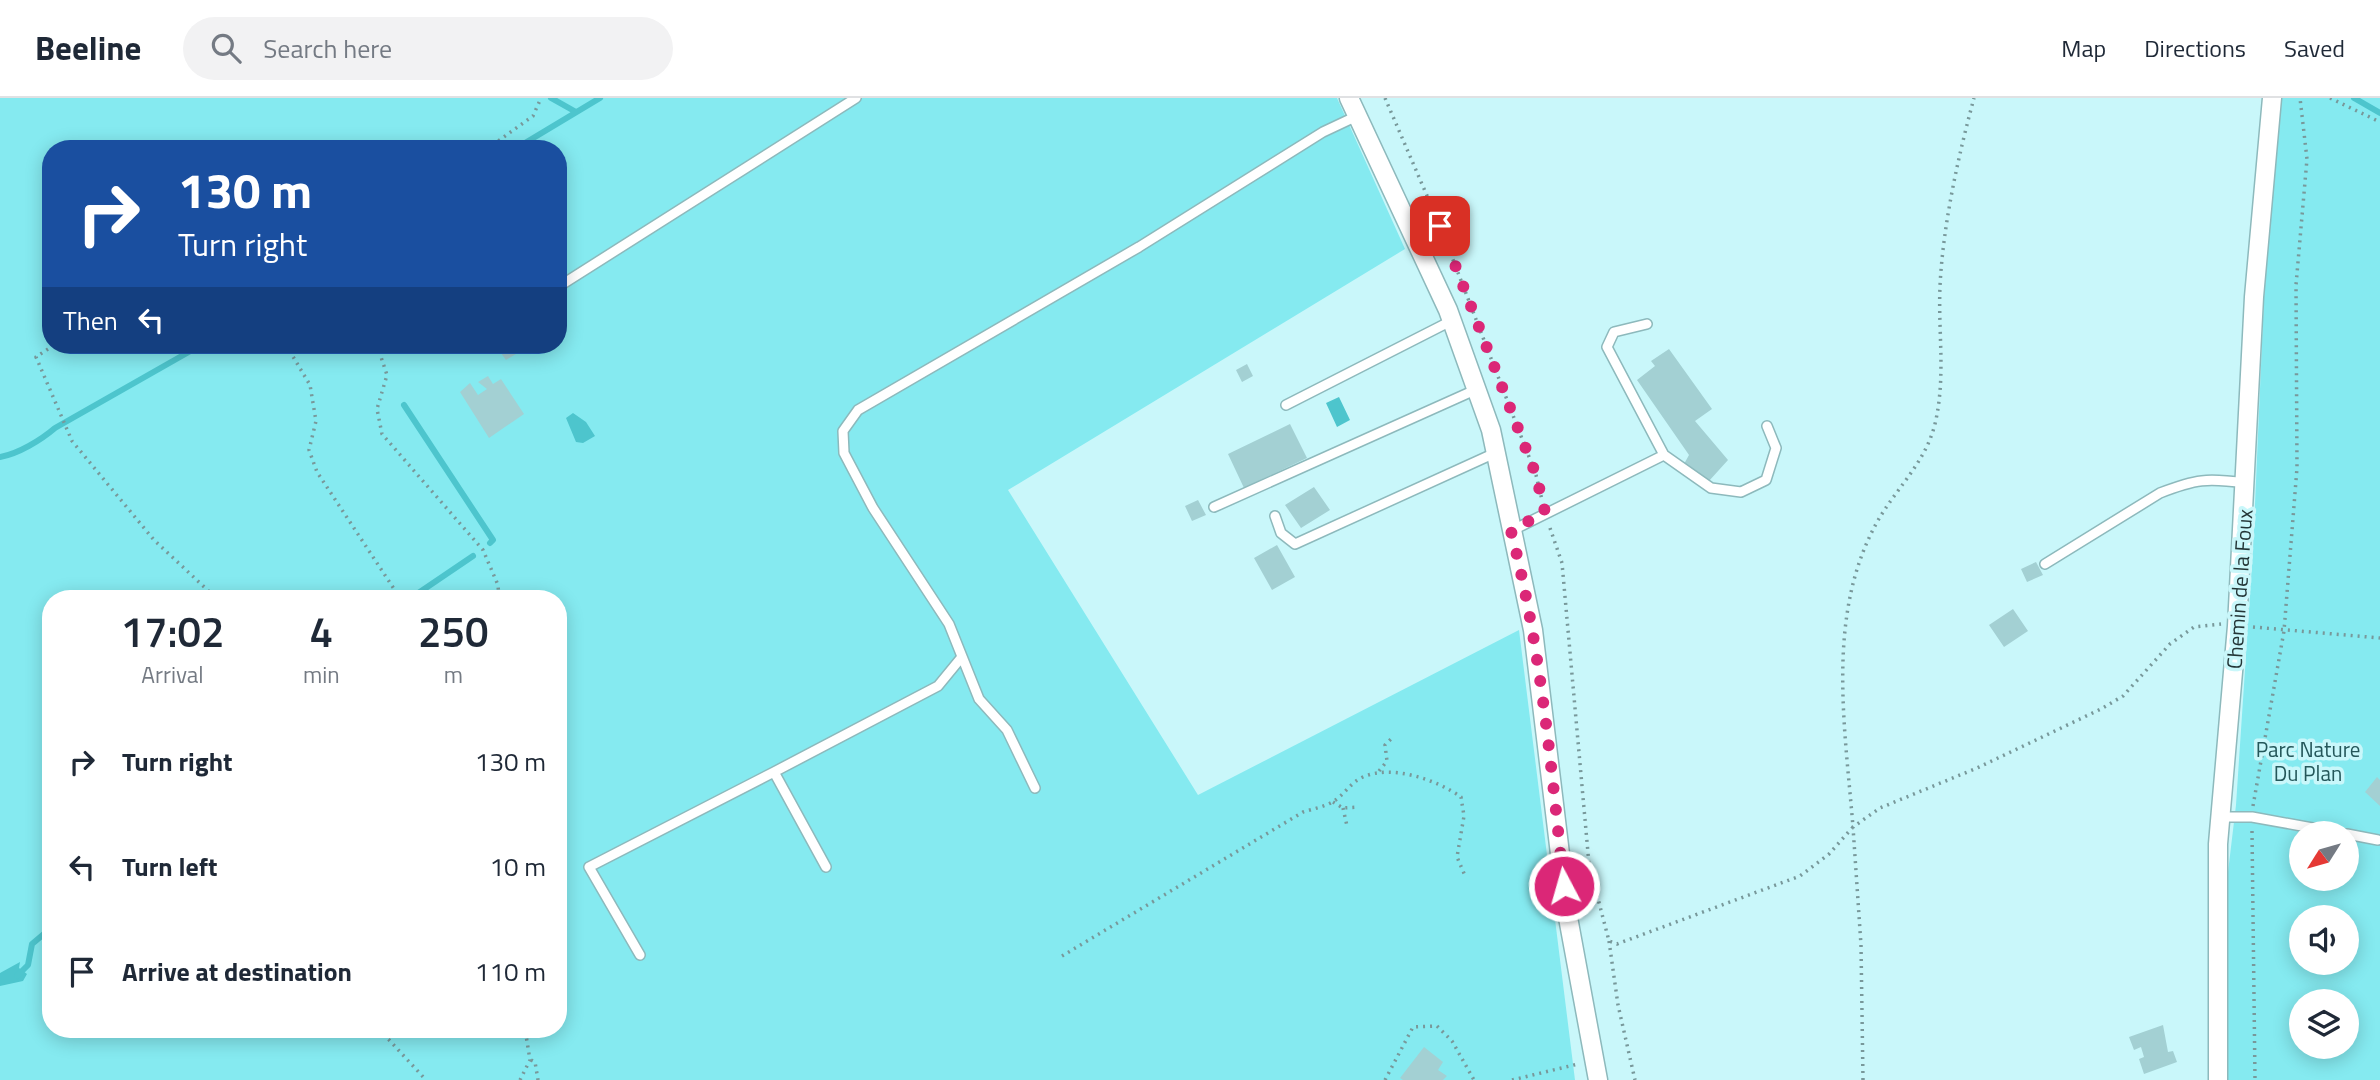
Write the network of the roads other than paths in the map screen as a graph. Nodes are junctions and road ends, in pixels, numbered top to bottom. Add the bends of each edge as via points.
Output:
1 (856, 98) edge
2 (1349, 98) edge
3 (2273, 98) edge
4 (1357, 116) junction
5 (567, 281) edge
6 (1451, 321) junction
7 (1647, 324) dead end
8 (1475, 390) junction
9 (1286, 405) dead end
10 (1767, 426) dead end
11 (1494, 453) junction
12 (1664, 455) junction
13 (2245, 483) junction
14 (1214, 507) dead end
15 (1275, 516) dead end
16 (1511, 531) junction
17 (2045, 564) dead end
18 (961, 658) junction
19 (774, 772) junction
20 (1035, 788) dead end
21 (2221, 817) junction
22 (2289, 824) edge
23 (2359, 836) edge
24 (2378, 840) dead end
25 (826, 867) dead end
26 (640, 955) dead end
27 (1598, 1080) edge
28 (2218, 1080) edge

1 - 5 lane
2 - 4 street
3 - 13 street, Chemin de la Foux via 2253,309
4 - 6 street
4 - 18 lane via 858,410 843,431 844,453 873,508 949,624
6 - 8 street
6 - 9 lane
7 - 12 lane via 1614,332 1607,347
8 - 11 street via 1491,430
8 - 14 lane
10 - 12 lane via 1776,448 1766,480 1741,492 1711,488
11 - 15 lane via 1295,544 1281,533
11 - 16 street
12 - 16 lane
13 - 17 lane via 2199,479 2181,485
13 - 21 street, Chemin de la Foux
16 - 27 street via 1533,630 1567,912
18 - 19 lane via 938,686
18 - 20 lane via 979,699 1007,730
19 - 25 lane
19 - 26 lane via 589,867
21 - 22 lane
21 - 28 street, Chemin de la Foux
23 - 24 lane

